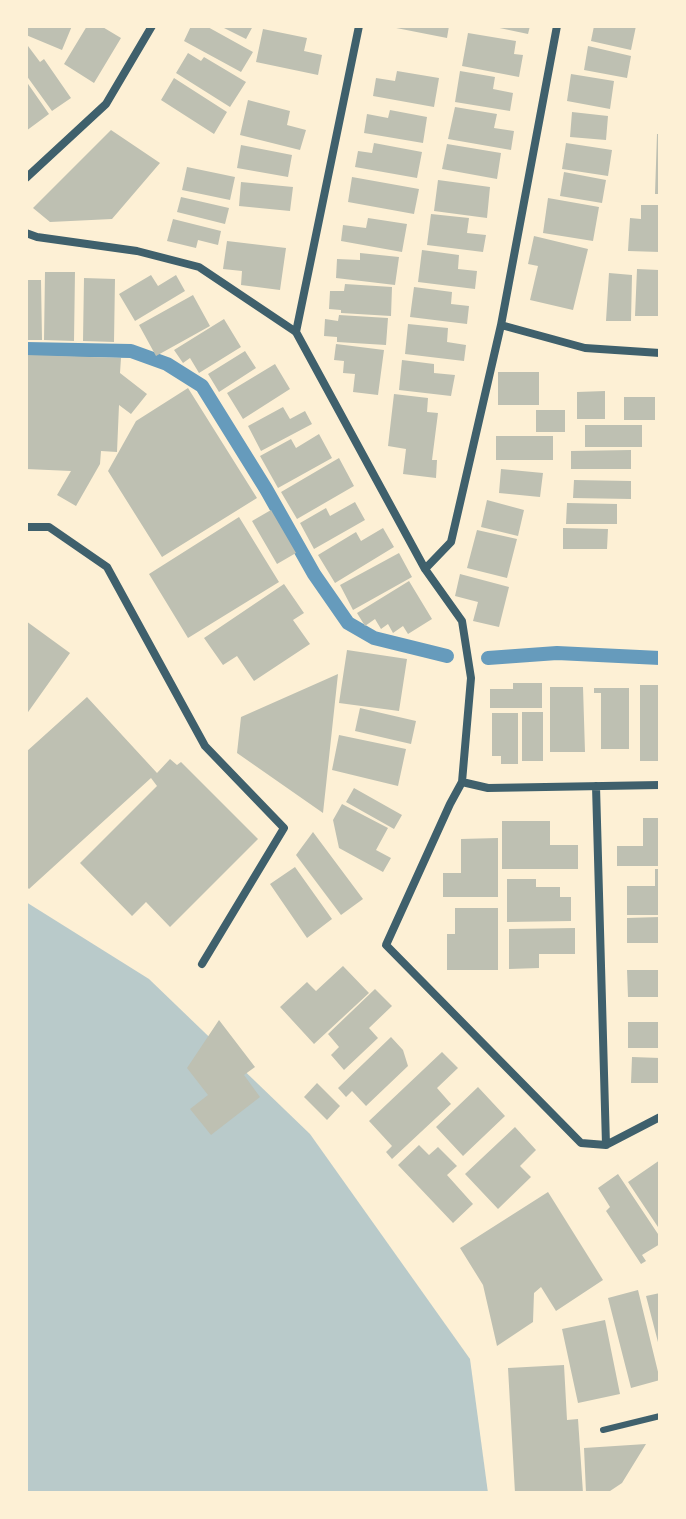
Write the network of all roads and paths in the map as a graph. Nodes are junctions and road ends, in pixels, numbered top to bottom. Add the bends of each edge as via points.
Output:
1 (152, 26) edge
2 (359, 26) edge
3 (557, 26) edge
4 (26, 178) edge
5 (26, 233) edge
6 (501, 325) junction
7 (296, 332) junction
8 (660, 353) edge
9 (26, 527) edge
10 (425, 569) junction
11 (462, 782) junction
12 (660, 785) edge
13 (596, 786) junction
14 (202, 964) dead end
15 (660, 1117) edge
16 (606, 1145) junction
17 (660, 1416) edge
18 (603, 1430) dead end

1 - 4 street via 106,104
2 - 7 street
3 - 6 street
5 - 7 street via 199,267
6 - 8 street via 585,348
6 - 10 street via 451,542
7 - 10 street
9 - 14 street via 49,527 107,567 205,746 284,828
10 - 11 street via 462,621 471,678
11 - 13 street via 488,788
11 - 16 street via 386,945 581,1143
12 - 13 street
13 - 16 street
15 - 16 street
17 - 18 lane

